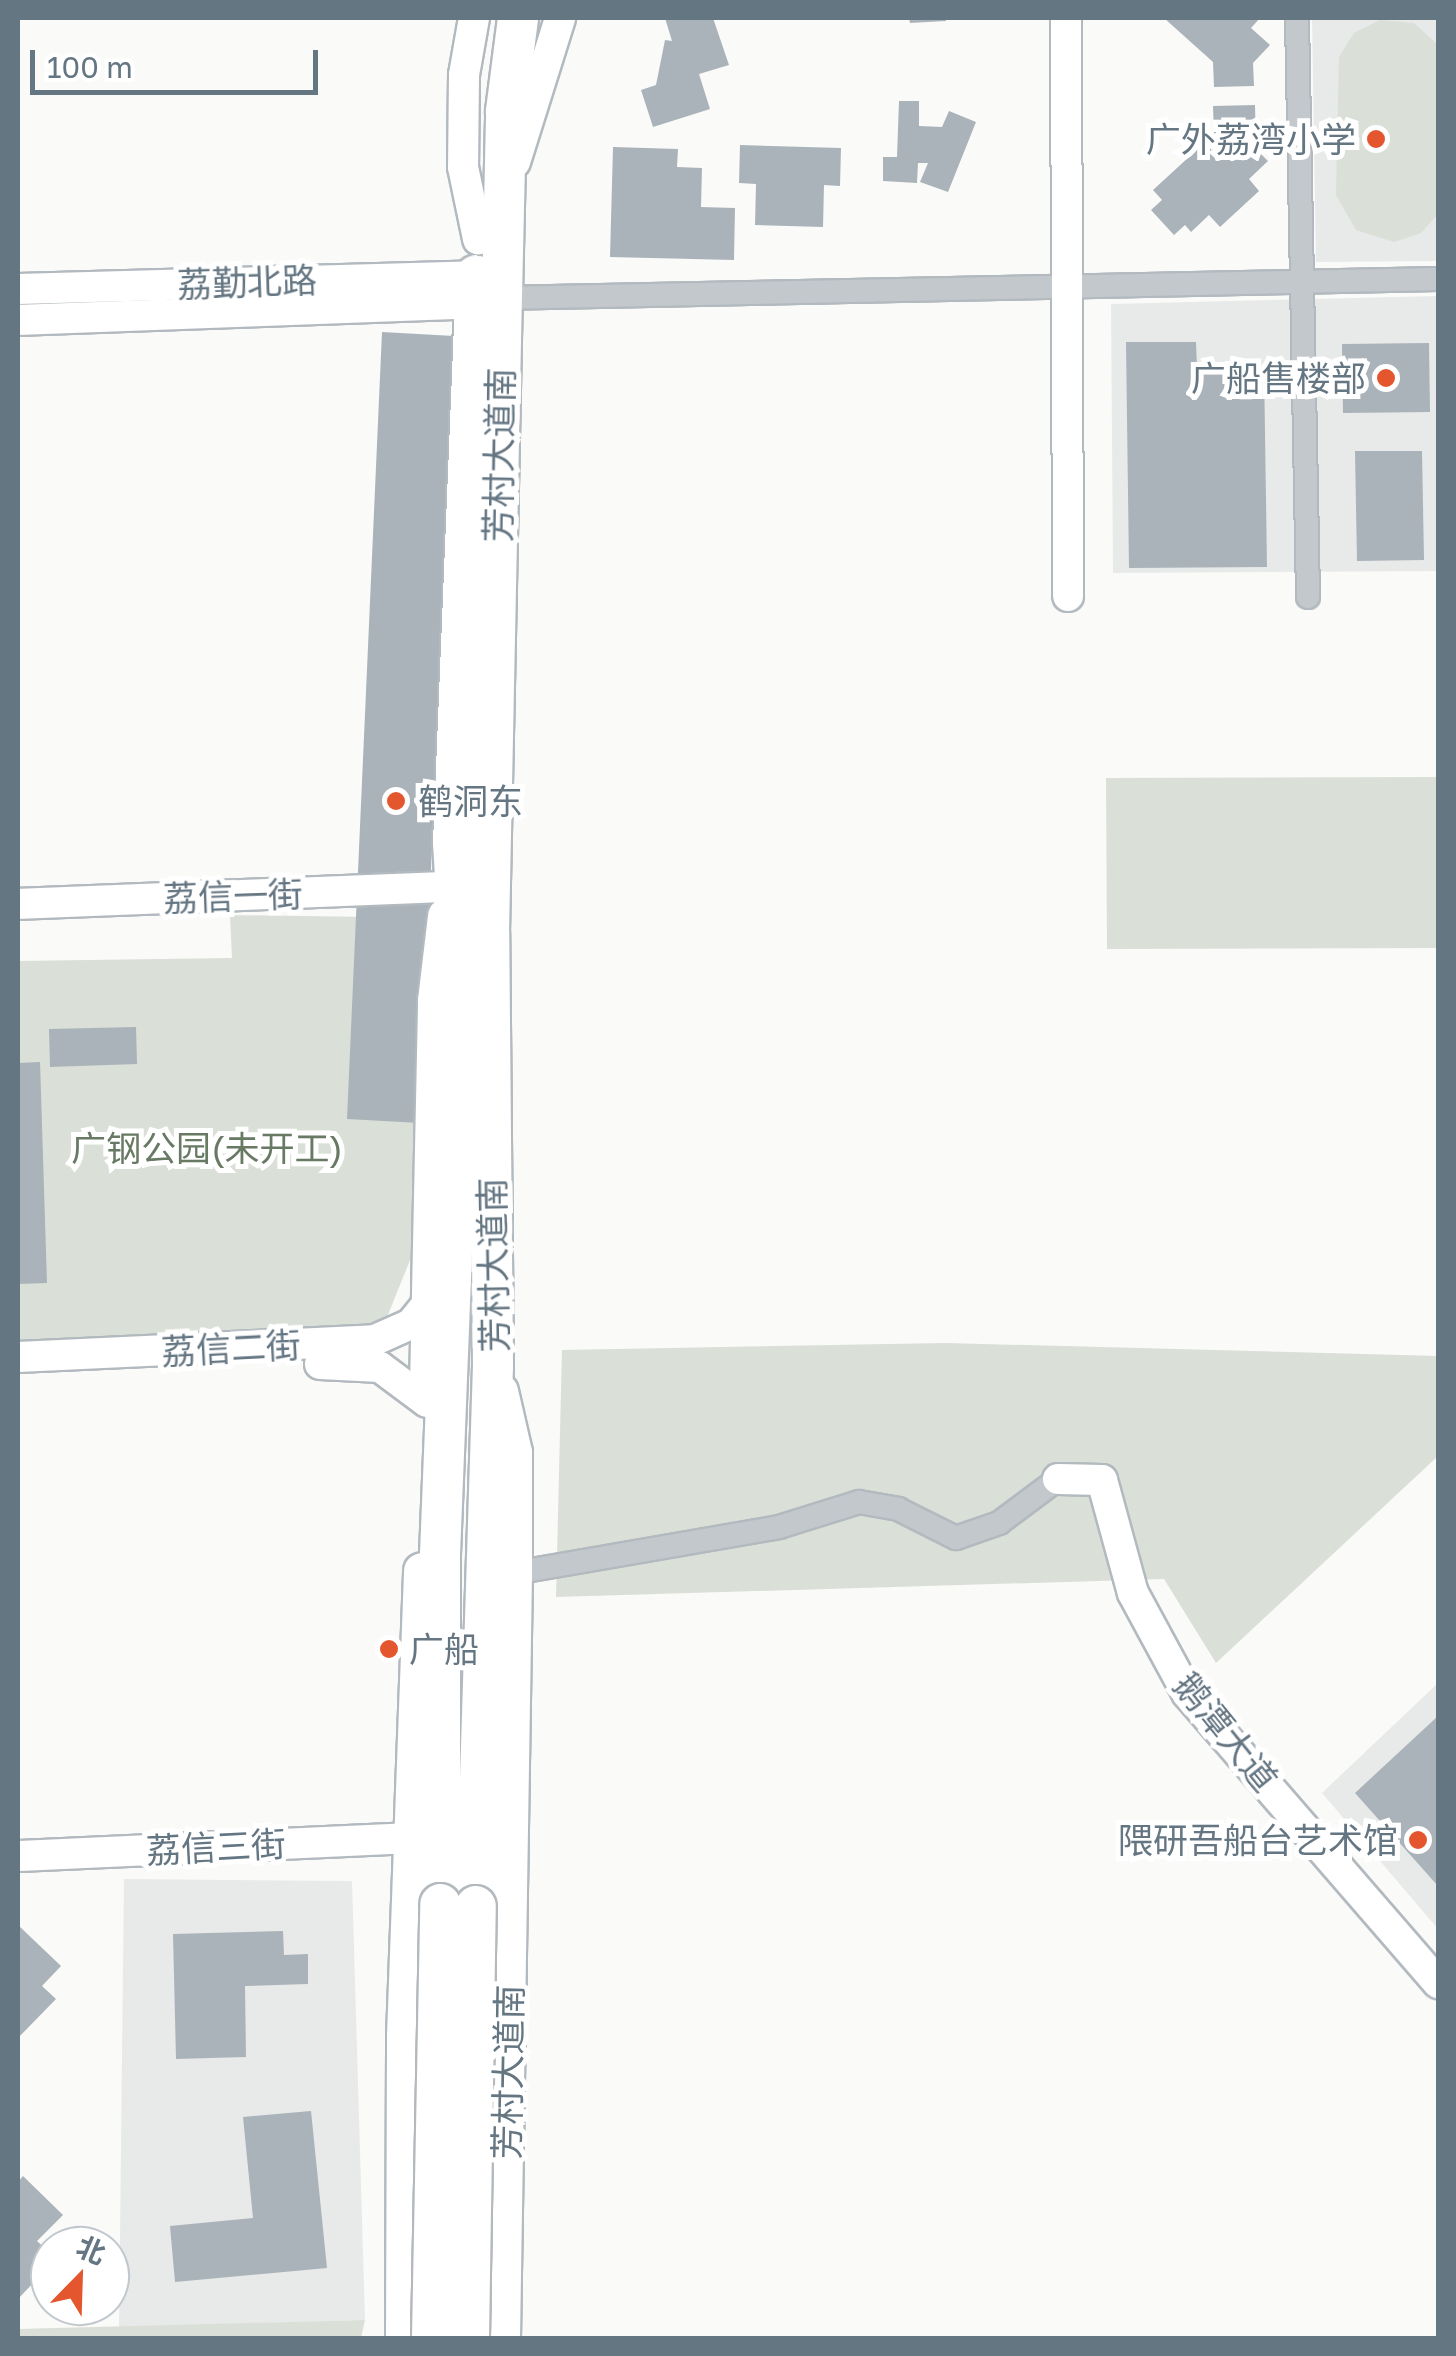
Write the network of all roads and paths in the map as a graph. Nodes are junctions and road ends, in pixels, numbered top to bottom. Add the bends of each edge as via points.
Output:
1 (474, 18) edge
2 (493, 18) edge
3 (518, 18) edge
4 (542, 18) edge
5 (560, 18) edge
6 (1066, 18) edge
7 (1297, 18) edge
8 (508, 189) junction
9 (482, 279) junction
10 (1438, 279) edge
11 (1303, 280) junction
12 (1066, 286) junction
13 (18, 289) edge
14 (18, 320) edge
15 (1068, 596) dead end
16 (1308, 597) dead end
17 (454, 843) junction
18 (448, 887) junction
19 (18, 904) edge
20 (430, 1302) junction
21 (18, 1357) edge
22 (493, 1366) junction
23 (18, 1378) edge
24 (426, 1402) junction
25 (1058, 1478) joint
26 (514, 1573) junction
27 (414, 1838) junction
28 (18, 1856) edge
29 (458, 1905) junction
30 (1438, 1983) edge
31 (401, 2211) junction
32 (505, 2213) junction
33 (403, 2338) edge
34 (432, 2338) edge
35 (469, 2338) edge
36 (502, 2338) edge

1 - 9 street, 芳村大道南 via 464,75 462,168
2 - 9 highway, 芳村大道南 via 481,91
3 - 8 highway, 芳村大道南 via 507,97
4 - 8 highway
5 - 8 street, 芳村大道南
6 - 12 street
7 - 11 street
8 - 9 highway, 芳村大道南
9 - 12 street
9 - 13 street, 荔勤北路
9 - 14 street, 荔勤北路
9 - 17 highway, 芳村大道南
9 - 22 highway, 芳村大道南
10 - 11 street
11 - 12 street
11 - 16 street
12 - 15 street
17 - 18 main road, 芳村大道南
17 - 29 highway via 462,1002 440,1554
18 - 19 street, 荔信一街
18 - 20 main road, 芳村大道南 via 435,1000
20 - 21 street, 荔信二街 via 411,1324 375,1340
20 - 24 main road, 芳村大道南
22 - 26 main road, 芳村大道南 via 514,1452
22 - 29 highway
23 - 24 street, 荔信二街 via 359,1363 390,1371
24 - 27 main road, 芳村大道南
25 - 26 street via 998,1523 956,1538 898,1509 859,1502 779,1527
25 - 30 street, 鹅潭大道 via 1102,1480 1133,1593 1187,1693
26 - 32 main road, 芳村大道南
27 - 28 street, 荔信三街
27 - 31 main road, 芳村大道南
29 - 34 highway, bridge
29 - 35 highway, bridge
31 - 32 main road via 428,2247 486,2247
31 - 33 main road, 芳村大道南
32 - 36 main road, 芳村大道南

